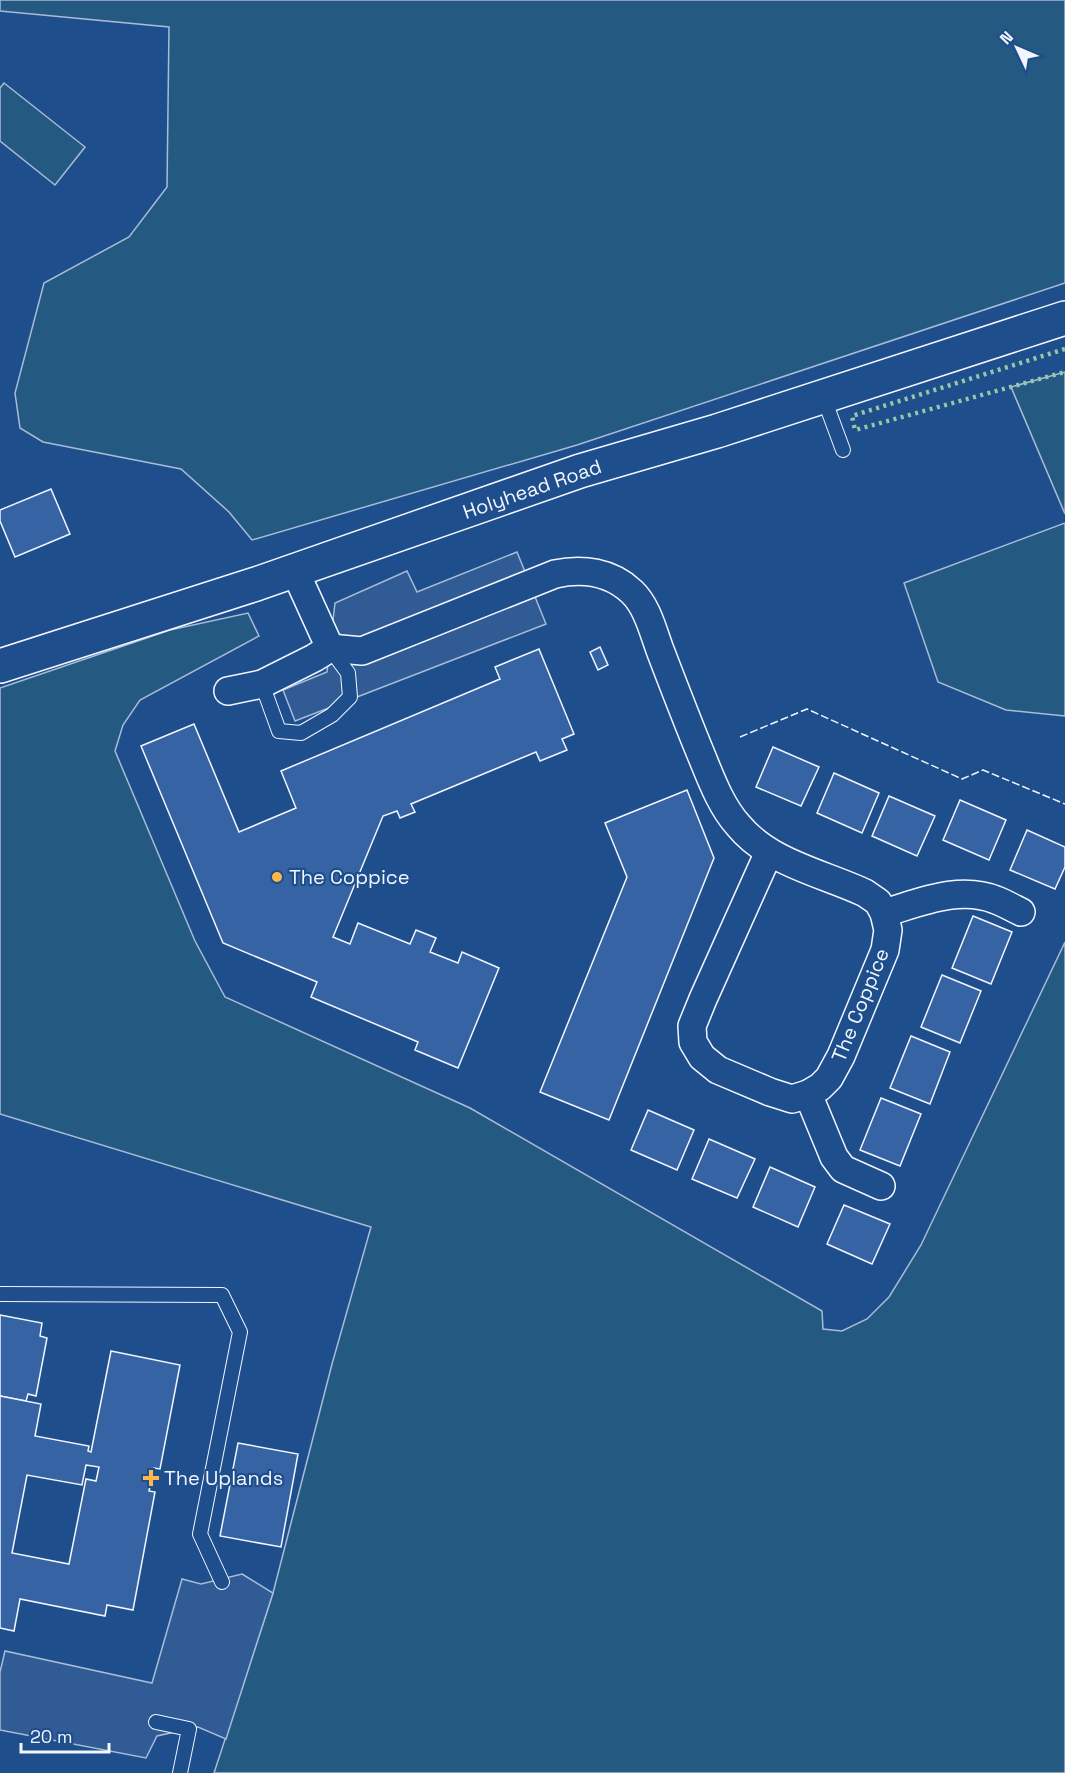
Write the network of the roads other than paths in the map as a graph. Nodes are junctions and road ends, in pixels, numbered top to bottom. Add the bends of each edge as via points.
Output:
1 (1065, 318) edge
2 (823, 396) junction
3 (843, 450) dead end
4 (295, 571) junction
5 (330, 648) junction
6 (0, 666) edge
7 (262, 684) junction
8 (228, 691) dead end
9 (769, 852) junction
10 (1021, 912) dead end
11 (884, 913) junction
12 (807, 1094) junction
13 (881, 1186) dead end
14 (0, 1294) edge
15 (222, 1582) dead end
16 (156, 1722) dead end
17 (180, 1773) edge

1 - 2 main road, Holyhead Road
2 - 3 lane
2 - 4 main road, Holyhead Road via 580,471
4 - 5 street
4 - 6 main road, Holyhead Road
5 - 7 street
5 - 7 lane via 348,673 350,697 332,715 301,733 279,731
5 - 9 street via 362,651 555,573 588,571 618,582 633,594 646,614 718,794 749,838
7 - 8 street
9 - 11 street via 865,893 878,902
9 - 12 street via 692,1026 693,1042 717,1070 792,1099
10 - 11 street via 973,894 951,895
11 - 12 street, The Coppice via 888,930 885,950 857,1019 829,1078
12 - 13 street via 843,1169
14 - 15 lane via 222,1295 240,1332 200,1534
16 - 17 lane via 189,1729

